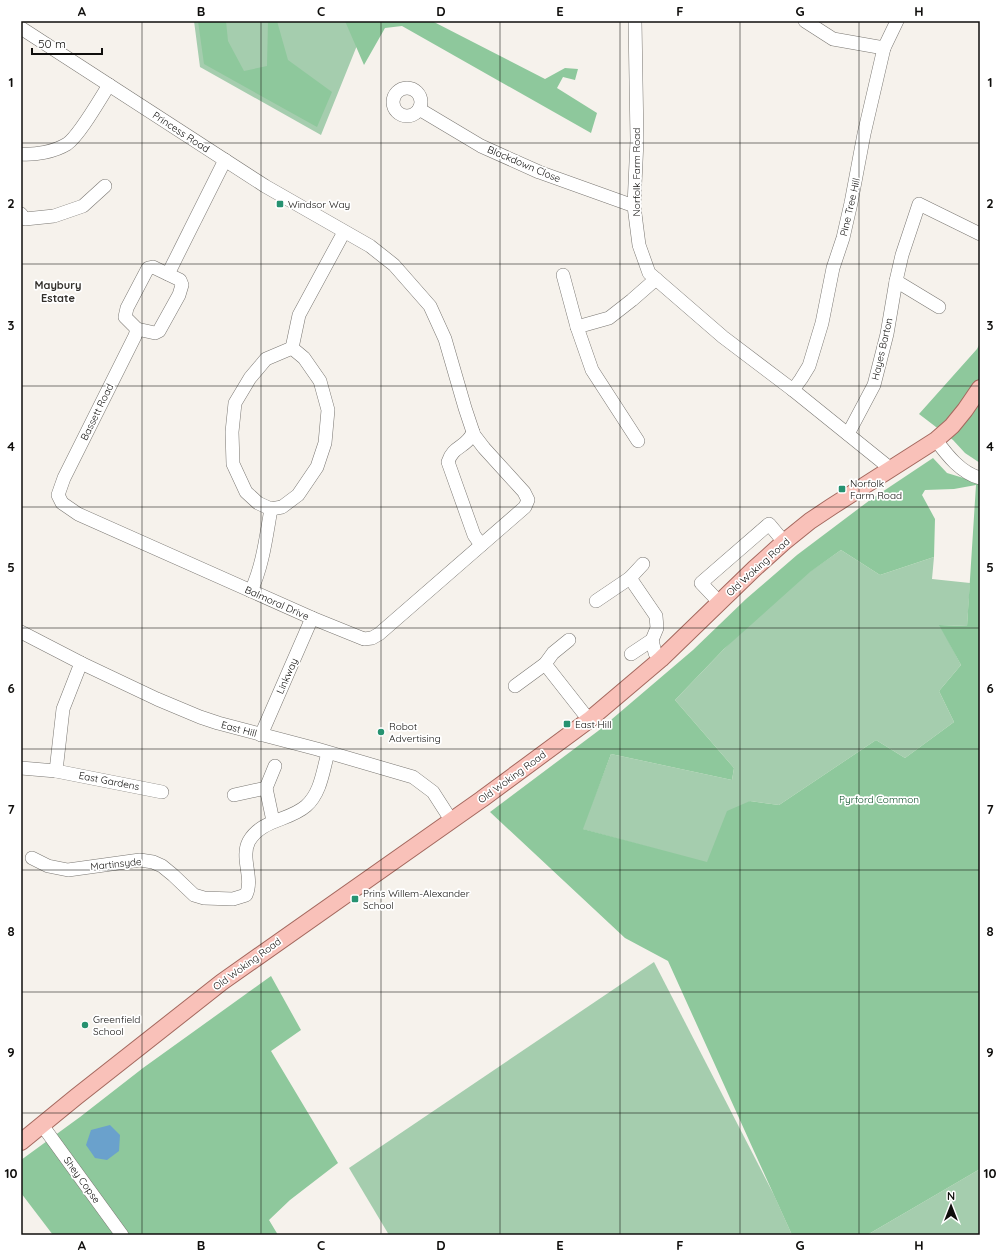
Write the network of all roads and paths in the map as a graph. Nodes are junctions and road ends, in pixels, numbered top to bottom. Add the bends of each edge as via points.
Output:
1 (635, 21) edge
2 (805, 21) edge
3 (897, 21) edge
4 (21, 28) edge
5 (884, 48) junction
6 (109, 85) junction
7 (418, 109) dead end
8 (21, 154) edge
9 (225, 160) junction
10 (105, 186) dead end
11 (634, 206) junction
12 (21, 214) edge
13 (344, 232) junction
14 (980, 234) edge
15 (168, 274) junction
16 (563, 275) dead end
17 (656, 279) junction
18 (896, 280) junction
19 (939, 307) dead end
20 (577, 327) junction
21 (138, 329) junction
22 (292, 348) junction
23 (980, 388) edge
24 (794, 390) junction
25 (473, 432) junction
26 (848, 434) junction
27 (936, 440) junction
28 (638, 441) dead end
29 (891, 469) junction
30 (980, 478) edge
31 (58, 495) joint
32 (271, 509) junction
33 (784, 542) junction
34 (481, 545) junction
35 (643, 564) dead end
36 (630, 578) junction
37 (251, 591) junction
38 (596, 601) dead end
39 (719, 602) junction
40 (312, 618) junction
41 (21, 632) edge
42 (569, 640) dead end
43 (652, 640) junction
44 (631, 654) dead end
45 (661, 658) junction
46 (81, 663) junction
47 (544, 664) junction
48 (515, 686) dead end
49 (589, 720) junction
50 (261, 734) junction
51 (328, 753) junction
52 (275, 766) dead end
53 (21, 768) edge
54 (56, 771) junction
55 (266, 788) junction
56 (162, 792) dead end
57 (234, 795) dead end
58 (451, 820) junction
59 (273, 821) junction
60 (32, 858) dead end
61 (42, 1124) junction
62 (21, 1142) edge
63 (122, 1235) edge

1 - 11 street, Norfolk Farm Road via 637,140
2 - 5 street via 833,39
3 - 5 street, Pine Tree Hill
4 - 6 street, Princess Road
5 - 24 street, Pine Tree Hill via 822,323 809,366
6 - 8 street via 76,135 67,144 50,151
6 - 9 street, Princess Road
7 - 11 street, Blackdown Close via 481,146 539,172
9 - 13 street, Princess Road
9 - 15 street
10 - 12 street via 82,206 54,216 25,220
11 - 17 street, Norfolk Farm Road via 639,245 649,273
13 - 22 street via 299,315
13 - 25 street, Balmoral Drive via 370,246 394,265 430,306 445,339
14 - 18 street, Hayes Barton via 919,204
15 - 21 street via 180,280 182,285 163,325 155,333
15 - 21 street via 153,266 148,268 127,308 125,318
16 - 20 street
17 - 20 street via 609,318
17 - 24 street, Norfolk Farm Road via 723,337
18 - 19 street
18 - 26 street, Hayes Barton via 887,334 874,385
20 - 28 street via 592,370
21 - 31 street, Bassett Road
22 - 32 street via 304,358 320,381 328,410 325,442 317,467 298,495 282,507
22 - 32 street via 266,359 250,378 235,403 232,432 233,464 246,492 258,503
23 - 27 main road, Old Woking Road via 952,426
24 - 26 street, Norfolk Farm Road
25 - 34 street via 467,443 454,450 448,462 474,535
25 - 34 street, Balmoral Drive via 528,500 525,506
26 - 29 street, Norfolk Farm Road
27 - 29 main road, Old Woking Road
27 - 30 street via 956,463
29 - 33 main road, Old Woking Road via 831,507
31 - 37 street, Balmoral Drive via 62,503 78,514
32 - 37 street via 258,576
33 - 39 main road, Old Woking Road
33 - 39 street via 769,524 702,582
34 - 40 street, Balmoral Drive via 372,638 364,639
35 - 36 street
36 - 38 street
36 - 43 street via 656,616 657,628
37 - 40 street, Balmoral Drive
39 - 45 main road, Old Woking Road
40 - 50 street, Linkway
41 - 46 street, East Hill
42 - 47 street
43 - 44 street
43 - 45 street via 655,653
45 - 49 main road, Old Woking Road
46 - 50 street, East Hill via 200,717
46 - 54 street via 63,708
47 - 48 street
47 - 49 street
49 - 58 main road, Old Woking Road
50 - 51 street, East Hill
51 - 58 street, East Hill via 413,777 433,792
51 - 59 street, Martinsyde via 320,785 307,805 291,816
52 - 55 street
53 - 54 street, East Gardens
54 - 56 street, East Gardens
55 - 57 street
55 - 59 street
58 - 61 main road, Old Woking Road via 222,982
59 - 60 street, Martinsyde via 260,828 250,840 246,856 248,890 246,895 233,899 194,895 162,866 153,862 140,860 68,870 48,866
61 - 62 main road, Old Woking Road
61 - 63 street, Shey Copse

